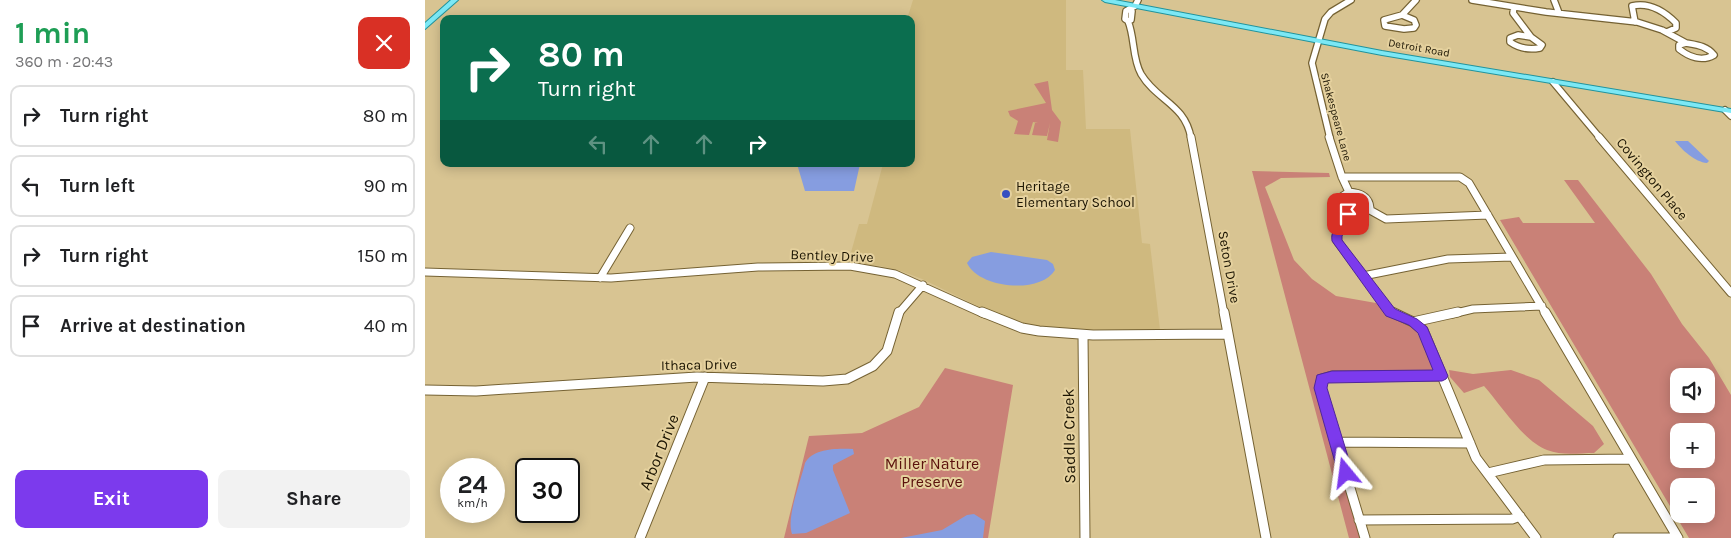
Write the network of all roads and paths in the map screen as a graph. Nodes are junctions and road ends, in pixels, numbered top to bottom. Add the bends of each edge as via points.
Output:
1 (455, 0) edge
2 (1105, 0) edge
3 (1351, 0) edge
4 (1416, 0) edge
5 (1473, 0) edge
6 (1554, 0) edge
7 (1136, 3) edge
8 (1514, 7) junction
9 (1559, 13) junction
10 (1402, 15) junction
11 (1635, 22) junction
12 (425, 27) edge
13 (1667, 32) junction
14 (1531, 37) junction
15 (1318, 41) junction
16 (1686, 43) junction
17 (1553, 82) junction
18 (1728, 111) edge
19 (1731, 116) edge
20 (1342, 177) junction
21 (1349, 192) junction
22 (1368, 209) junction
23 (1350, 210) junction
24 (1488, 215) junction
25 (630, 228) dead end
26 (1512, 257) junction
27 (425, 272) edge
28 (1363, 276) junction
29 (600, 278) junction
30 (923, 285) junction
31 (1731, 293) edge
32 (1541, 306) junction
33 (1413, 322) junction
34 (1083, 334) junction
35 (1227, 334) junction
36 (1442, 376) junction
37 (705, 377) junction
38 (425, 390) edge
39 (1336, 442) junction
40 (1470, 443) junction
41 (1631, 459) junction
42 (1488, 473) junction
43 (1520, 516) junction
44 (1359, 520) junction
45 (640, 538) edge
46 (1085, 538) edge
47 (1266, 538) edge
48 (1365, 538) edge
49 (1536, 538) edge
50 (1618, 538) edge
51 (1678, 538) edge

1 - 12 main road
2 - 7 main road, Detroit Road
3 - 15 street, Shakespeare Lane via 1327,16
4 - 10 street
5 - 8 street
6 - 9 street
7 - 15 main road, Detroit Road
7 - 35 street, Seton Drive via 1125,16 1133,32 1140,74 1189,125
8 - 9 street
8 - 14 street via 1513,13
9 - 11 street
10 - 10 street via 1384,20 1385,26 1403,30 1414,28 1414,20
11 - 13 street
11 - 13 street via 1634,4 1654,5 1676,23 1676,28
13 - 16 street
14 - 14 street via 1518,35 1511,36 1509,40 1524,49 1540,48 1541,42
15 - 17 main road, Detroit Road
15 - 20 street, Shakespeare Lane via 1312,58 1313,73
16 - 16 street via 1679,45 1679,49 1690,56 1706,58 1714,55 1707,48
17 - 18 main road, Detroit Road
17 - 31 street, Covington Place
18 - 19 street
20 - 21 street, Shakespeare Lane
20 - 24 street via 1460,177 1469,183
21 - 22 street via 1366,197 1370,204
21 - 23 street via 1341,195 1339,200
22 - 23 street via 1360,212
22 - 24 street via 1386,219
23 - 28 street via 1336,236
24 - 26 street
25 - 29 street
26 - 28 street via 1448,259
26 - 32 street
27 - 29 street, Bentley Drive
28 - 33 street via 1391,312
29 - 30 street, Bentley Drive via 757,266 844,266 885,271
30 - 34 street, Bentley Drive via 1022,328
30 - 37 street, Ithaca Drive via 898,314 887,351 859,375 823,381
32 - 33 street via 1473,309
32 - 41 street
33 - 36 street via 1423,330
34 - 35 street, Bentley Drive
34 - 46 street, Saddle Creek
35 - 47 street, Seton Drive
36 - 39 street via 1332,376 1322,379 1320,388
36 - 40 street
37 - 38 street, Ithaca Drive via 476,391
37 - 45 street, Arbor Drive
39 - 40 street
39 - 44 street
40 - 42 street via 1476,458
41 - 42 street via 1544,460
41 - 51 street
42 - 43 street
43 - 44 street
43 - 49 street
44 - 48 street
50 - 51 street

